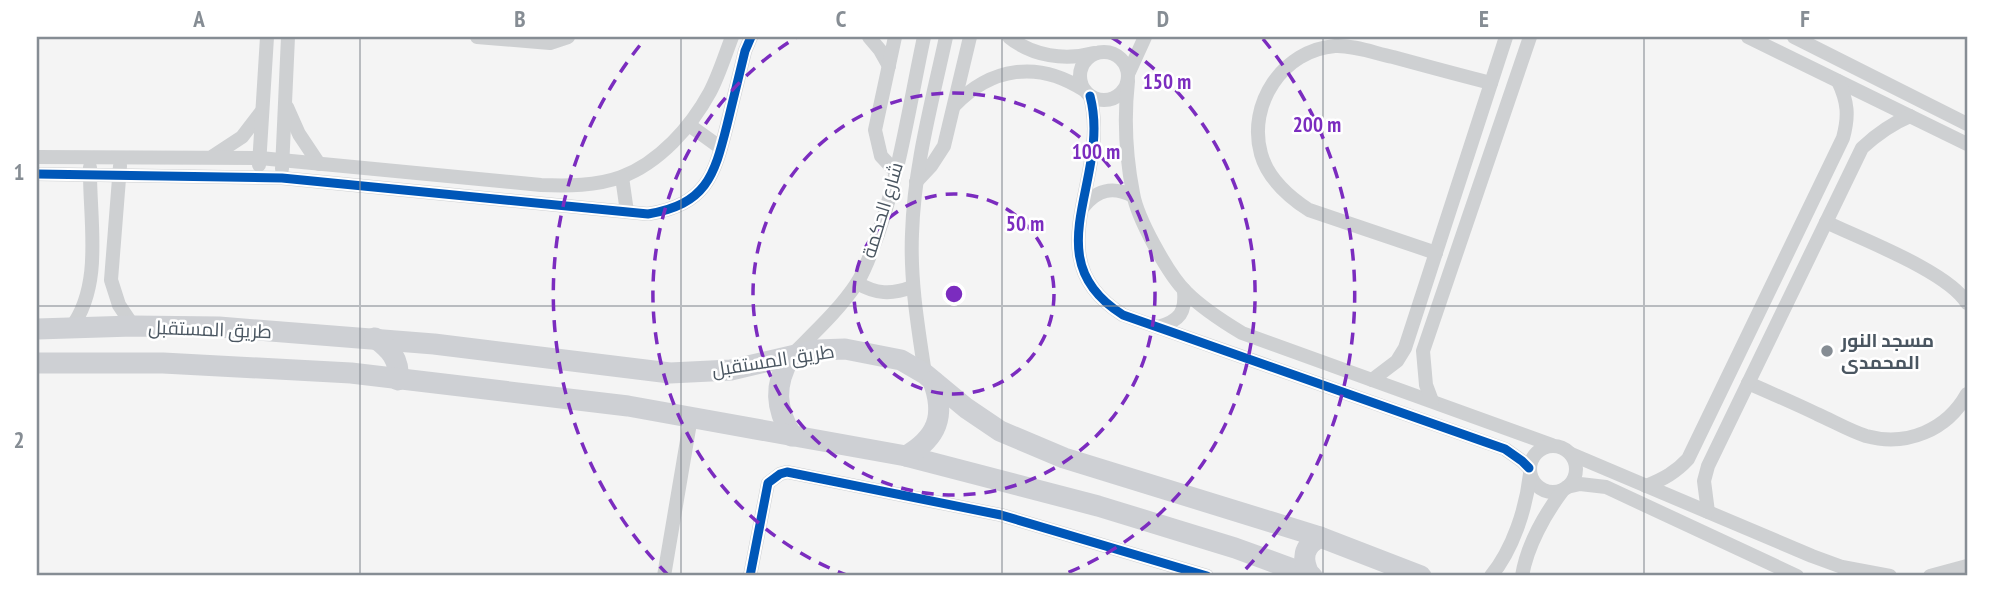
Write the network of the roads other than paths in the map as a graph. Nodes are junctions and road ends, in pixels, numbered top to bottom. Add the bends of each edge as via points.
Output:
1 (267, 37) edge
2 (288, 37) edge
3 (477, 37) edge
4 (568, 37) edge
5 (732, 37) edge
6 (751, 37) edge
7 (869, 37) edge
8 (895, 37) edge
9 (924, 37) edge
10 (946, 37) edge
11 (970, 37) edge
12 (1009, 37) edge
13 (1112, 37) edge
14 (1145, 37) edge
15 (1508, 37) edge
16 (1748, 37) edge
17 (1794, 37) edge
18 (1529, 40) edge
19 (1100, 52) junction
20 (889, 66) junction
21 (1128, 77) junction
22 (1838, 81) junction
23 (1492, 83) junction
24 (1087, 93) junction
25 (285, 102) junction
26 (264, 107) junction
27 (953, 107) junction
28 (1910, 116) junction
29 (1967, 124) edge
30 (688, 125) junction
31 (1967, 144) edge
32 (722, 148) junction
33 (90, 155) junction
34 (121, 156) junction
35 (37, 157) edge
36 (210, 157) junction
37 (260, 158) junction
38 (283, 160) junction
39 (319, 164) junction
40 (1465, 164) junction
41 (1485, 171) junction
42 (896, 172) junction
43 (37, 174) edge
44 (90, 174) junction
45 (119, 174) junction
46 (259, 177) junction
47 (622, 177) junction
48 (282, 178) junction
49 (915, 183) junction
50 (1133, 196) junction
51 (1084, 206) junction
52 (627, 212) junction
53 (1826, 222) junction
54 (1436, 253) junction
55 (1774, 280) junction
56 (857, 283) junction
57 (912, 287) junction
58 (1794, 288) junction
59 (1184, 290) junction
60 (1967, 303) edge
61 (133, 326) junction
62 (1158, 327) junction
63 (71, 328) junction
64 (37, 329) edge
65 (375, 338) junction
66 (790, 358) junction
67 (37, 363) edge
68 (929, 377) junction
69 (398, 380) junction
70 (1372, 380) junction
71 (1748, 383) junction
72 (1967, 394) edge
73 (1432, 401) junction
74 (691, 417) junction
75 (792, 436) junction
76 (1552, 445) junction
77 (1571, 454) junction
78 (906, 456) junction
79 (1529, 471) junction
80 (1646, 486) junction
81 (1565, 488) junction
82 (1708, 512) junction
83 (1320, 537) junction
84 (1967, 566) edge
85 (664, 576) edge
86 (750, 576) edge
87 (1207, 576) edge
88 (1311, 576) edge
89 (1421, 576) edge
90 (1491, 576) edge
91 (1522, 576) edge
92 (1797, 576) edge
93 (1890, 576) edge
94 (1930, 576) edge

1 - 26 street
2 - 25 street
3 - 4 street via 550,44
5 - 30 street via 710,92
6 - 32 street
7 - 20 street
8 - 20 street
9 - 42 street, شارع الحكمة
10 - 49 street, شارع الحكمة
11 - 27 street
12 - 19 street via 1018,45 1055,57
13 - 19 street
14 - 21 street
15 - 18 street
15 - 23 street
16 - 22 street
17 - 29 street
18 - 41 street
19 - 21 street via 1120,57
19 - 24 street via 1088,57 1080,73
20 - 42 street via 875,130 881,156
21 - 24 street via 1117,97 1099,100
21 - 50 street via 1126,123
22 - 28 street
22 - 55 street via 1847,99 1843,138
23 - 40 street
23 - 54 street via 1338,46 1315,48 1287,65 1267,91 1258,122 1261,155 1277,184 1292,199 1309,210
24 - 27 street via 1048,73 1010,72 969,90
24 - 51 street via 1095,136
25 - 38 street
25 - 39 street
26 - 36 street via 242,138
26 - 37 street
27 - 49 street via 944,146
28 - 31 street
28 - 53 street via 1876,134 1862,148
30 - 32 street
30 - 47 street via 658,154
32 - 52 street via 716,168 689,201 648,214
33 - 34 street
33 - 35 street
33 - 44 street
34 - 36 street
34 - 45 street
36 - 37 street
37 - 38 street
37 - 46 street
38 - 39 street
38 - 48 street
39 - 47 street via 541,185 581,185
40 - 41 street
40 - 54 street
41 - 73 street via 1423,351
42 - 56 street, شارع الحكمة
43 - 44 street
44 - 45 street
44 - 63 street via 90,282 85,304
45 - 46 street
45 - 61 street via 111,280 119,305
46 - 48 street
47 - 52 street
48 - 52 street
49 - 57 street, شارع الحكمة
50 - 51 street via 1106,190 1093,195
50 - 59 street via 1147,230
51 - 62 street via 1077,244 1080,266 1090,286 1104,303
53 - 58 street
53 - 60 street via 1943,278
54 - 70 street via 1405,348
55 - 58 street
55 - 80 street via 1689,458 1677,471
56 - 57 street via 884,293
56 - 66 street, شارع الحكمة
57 - 68 street, شارع الحكمة
58 - 71 street
59 - 62 street via 1180,315
59 - 70 street via 1242,333
61 - 63 main road, طريق المستقبل
61 - 65 main road, طريق المستقبل
62 - 79 street via 1505,449
63 - 64 main road, طريق المستقبل
65 - 66 main road, طريق المستقبل via 670,373 731,370
65 - 69 main road via 394,356
66 - 68 main road, طريق المستقبل via 845,348 901,360
66 - 75 main road via 782,372 778,405
67 - 69 main road, طريق المستقبل via 163,363 351,373
68 - 78 main road via 940,398 939,416 922,447
68 - 83 main road, طريق المستقبل via 989,424 1027,444
69 - 74 main road, طريق المستقبل
70 - 73 street
71 - 72 street via 1867,436 1892,439 1942,425
71 - 82 street via 1708,466 1704,481
73 - 76 street
74 - 75 main road, طريق المستقبل
74 - 85 street
75 - 78 main road, طريق المستقبل
76 - 77 street
76 - 79 street via 1536,452
77 - 80 street
77 - 81 street via 1576,471
78 - 88 main road, طريق المستقبل via 1098,506
79 - 81 street via 1534,484 1543,490
79 - 90 street via 1520,519
80 - 82 street
81 - 91 street via 1550,507
81 - 92 street via 1580,484 1606,487
82 - 93 street via 1842,567
83 - 88 main road via 1306,548 1305,567
83 - 89 main road, طريق المستقبل
84 - 94 street
86 - 87 street via 768,483 787,472 1000,515

